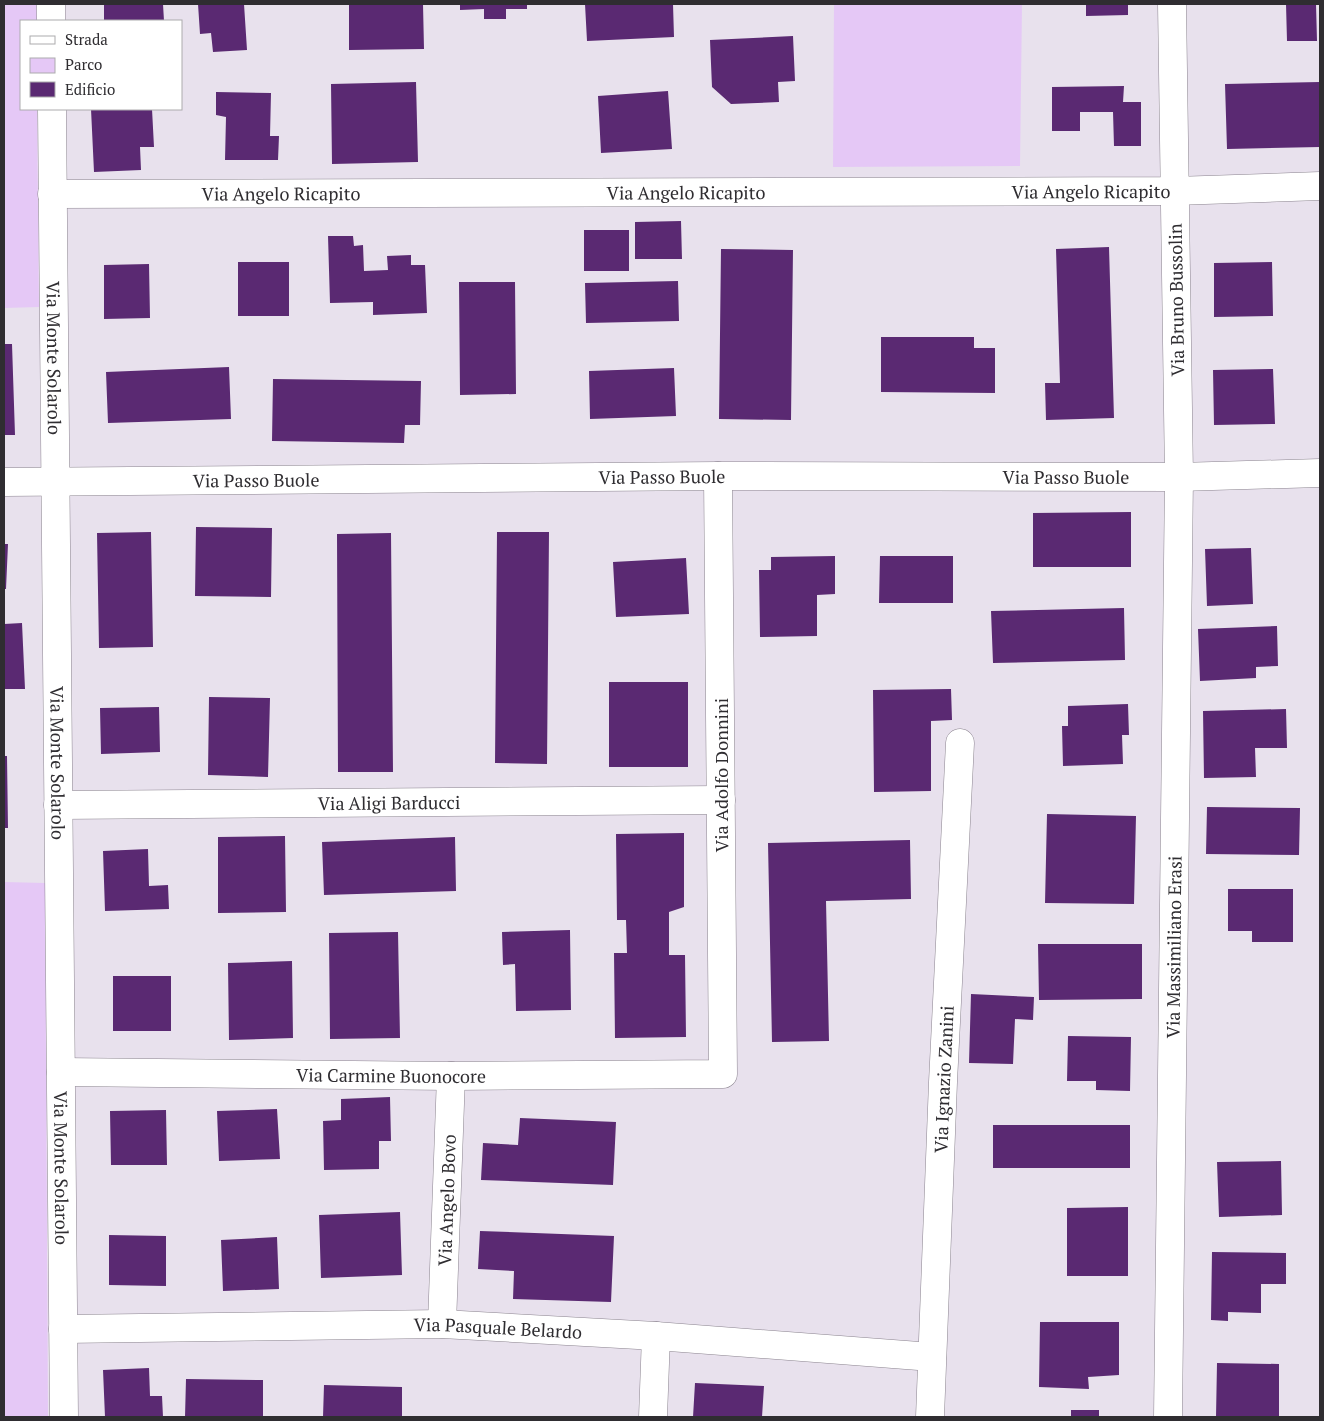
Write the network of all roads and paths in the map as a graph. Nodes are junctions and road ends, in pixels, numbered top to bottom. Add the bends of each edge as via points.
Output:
1 (51, 4) edge
2 (1172, 4) edge
3 (51, 20) edge
4 (52, 110) edge
5 (1320, 186) edge
6 (1175, 191) junction
7 (52, 194) junction
8 (1320, 473) edge
9 (718, 476) junction
10 (1178, 477) junction
11 (55, 481) junction
12 (4, 482) edge
13 (960, 743) dead end
14 (721, 800) junction
15 (58, 805) junction
16 (61, 1072) junction
17 (722, 1074) joint
18 (451, 1076) junction
19 (442, 1324) junction
20 (63, 1329) junction
21 (656, 1336) junction
22 (932, 1357) junction
23 (64, 1417) edge
24 (653, 1417) edge
25 (930, 1417) edge
26 (1168, 1417) edge

1 - 3 street
2 - 6 street, Via Bruno Bussolin
4 - 7 street, Via Monte Solarolo
5 - 6 street, Via Angelo Ricapito
6 - 7 street, Via Angelo Ricapito
6 - 10 street, Via Bruno Bussolin
7 - 11 street, Via Monte Solarolo
8 - 10 street, Via Passo Buole
9 - 10 street, Via Passo Buole
9 - 11 street, Via Passo Buole
9 - 14 street, Via Adolfo Donnini
10 - 26 street, Via Massimiliano Erasi
11 - 12 street, Via Passo Buole
11 - 15 street, Via Monte Solarolo
13 - 22 street, Via Ignazio Zanini
14 - 15 street, Via Aligi Barducci
14 - 17 street, Via Adolfo Donnini
15 - 16 street, Via Monte Solarolo
16 - 18 street, Via Carmine Buonocore
16 - 20 street, Via Monte Solarolo
17 - 18 street, Via Carmine Buonocore
18 - 19 street, Via Angelo Bovo
19 - 20 street, Via Pasquale Belardo
19 - 21 street, Via Pasquale Belardo
20 - 23 street, Via Monte Solarolo
21 - 22 street, Via Pasquale Belardo
21 - 24 street
22 - 25 street, Via Ignazio Zanini

